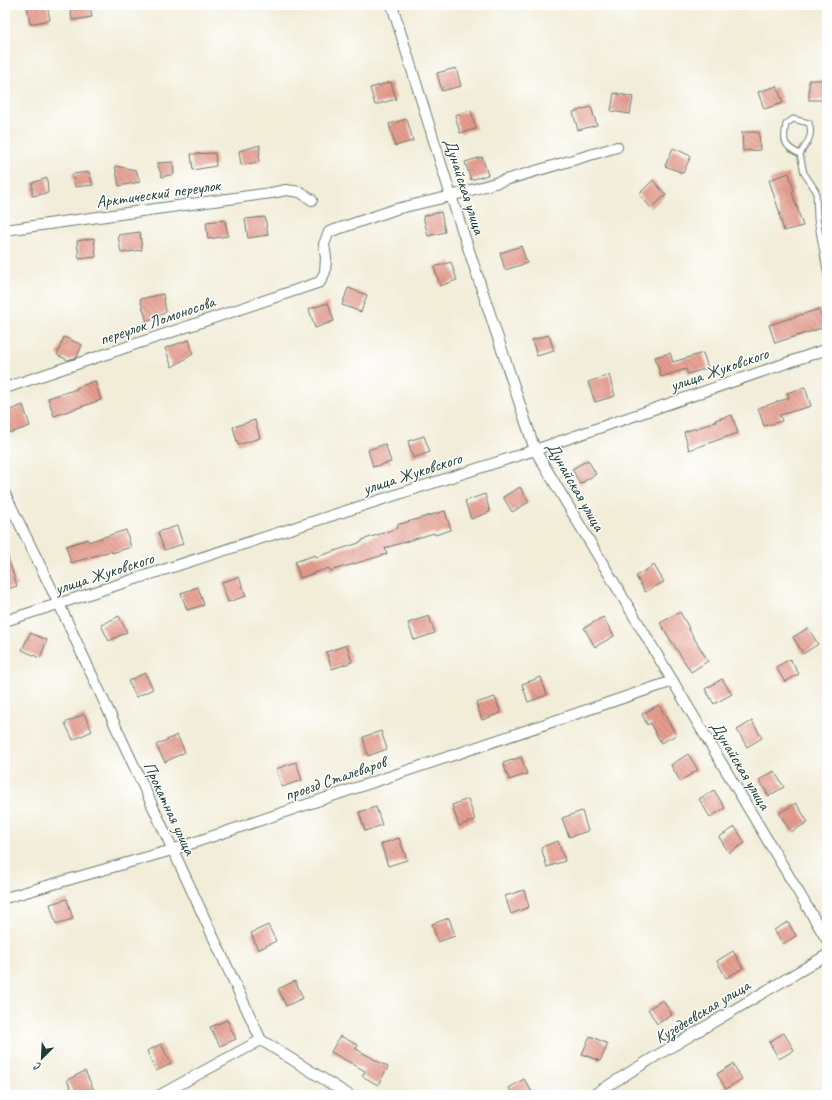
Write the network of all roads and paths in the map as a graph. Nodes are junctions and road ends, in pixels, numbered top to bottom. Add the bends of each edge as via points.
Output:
1 (392, 5) edge
2 (617, 147) dead end
3 (800, 154) junction
4 (451, 196) junction
5 (312, 200) dead end
6 (5, 230) edge
7 (827, 276) edge
8 (827, 349) edge
9 (5, 388) edge
10 (535, 450) junction
11 (5, 494) edge
12 (59, 604) junction
13 (5, 621) edge
14 (672, 681) junction
15 (172, 850) junction
16 (5, 898) edge
17 (827, 940) edge
18 (827, 955) edge
19 (261, 1040) junction
20 (160, 1095) edge
21 (349, 1095) edge
22 (593, 1095) edge

1 - 4 street, Дунайская улица
2 - 4 street
3 - 3 lane via 789,149 784,138 786,124 793,119 809,123 811,129 810,138
3 - 7 lane via 804,173 816,191 817,219
4 - 9 street, переулок Ломоносова via 396,209 329,232 324,244 325,272 320,282
4 - 10 street, Дунайская улица
5 - 6 street, Арктический переулок via 300,192 286,190
8 - 10 street, улица Жуковского
10 - 12 street, улица Жуковского
10 - 14 street, Дунайская улица
11 - 12 street, Прокатная улица
12 - 13 street, улица Жуковского
12 - 15 street, Прокатная улица
14 - 15 street, проезд Сталеваров
14 - 17 street, Дунайская улица
15 - 16 street, проезд Сталеваров
15 - 19 street, Прокатная улица
18 - 22 street, Кузедеевская улица
19 - 20 street
19 - 21 street

